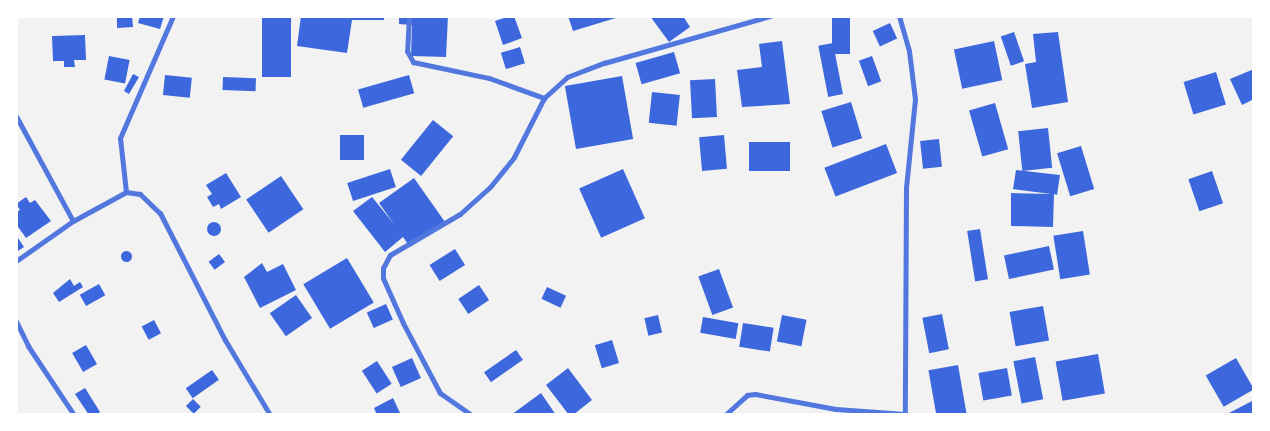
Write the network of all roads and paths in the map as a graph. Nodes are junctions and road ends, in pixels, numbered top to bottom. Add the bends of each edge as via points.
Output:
1 (172, 16) edge
2 (410, 16) edge
3 (770, 16) edge
4 (899, 16) edge
5 (544, 98) junction
6 (16, 116) edge
7 (126, 192) junction
8 (73, 221) junction
9 (16, 262) edge
10 (16, 320) edge
11 (470, 414) dead end
12 (74, 415) edge
13 (270, 415) edge
14 (725, 415) edge
15 (905, 415) edge

1 - 7 street via 120,138
2 - 5 street via 406,51 413,62 424,67 489,78
3 - 5 street via 604,63 567,77
4 - 15 street via 910,59 915,99 906,187
5 - 11 street via 514,157 490,187 460,214 390,255 383,268 389,292 440,393
6 - 8 street
7 - 8 street
7 - 13 street via 140,194 160,212 221,332
8 - 9 street
10 - 12 street via 28,346
14 - 15 street via 747,395 755,394 836,409

